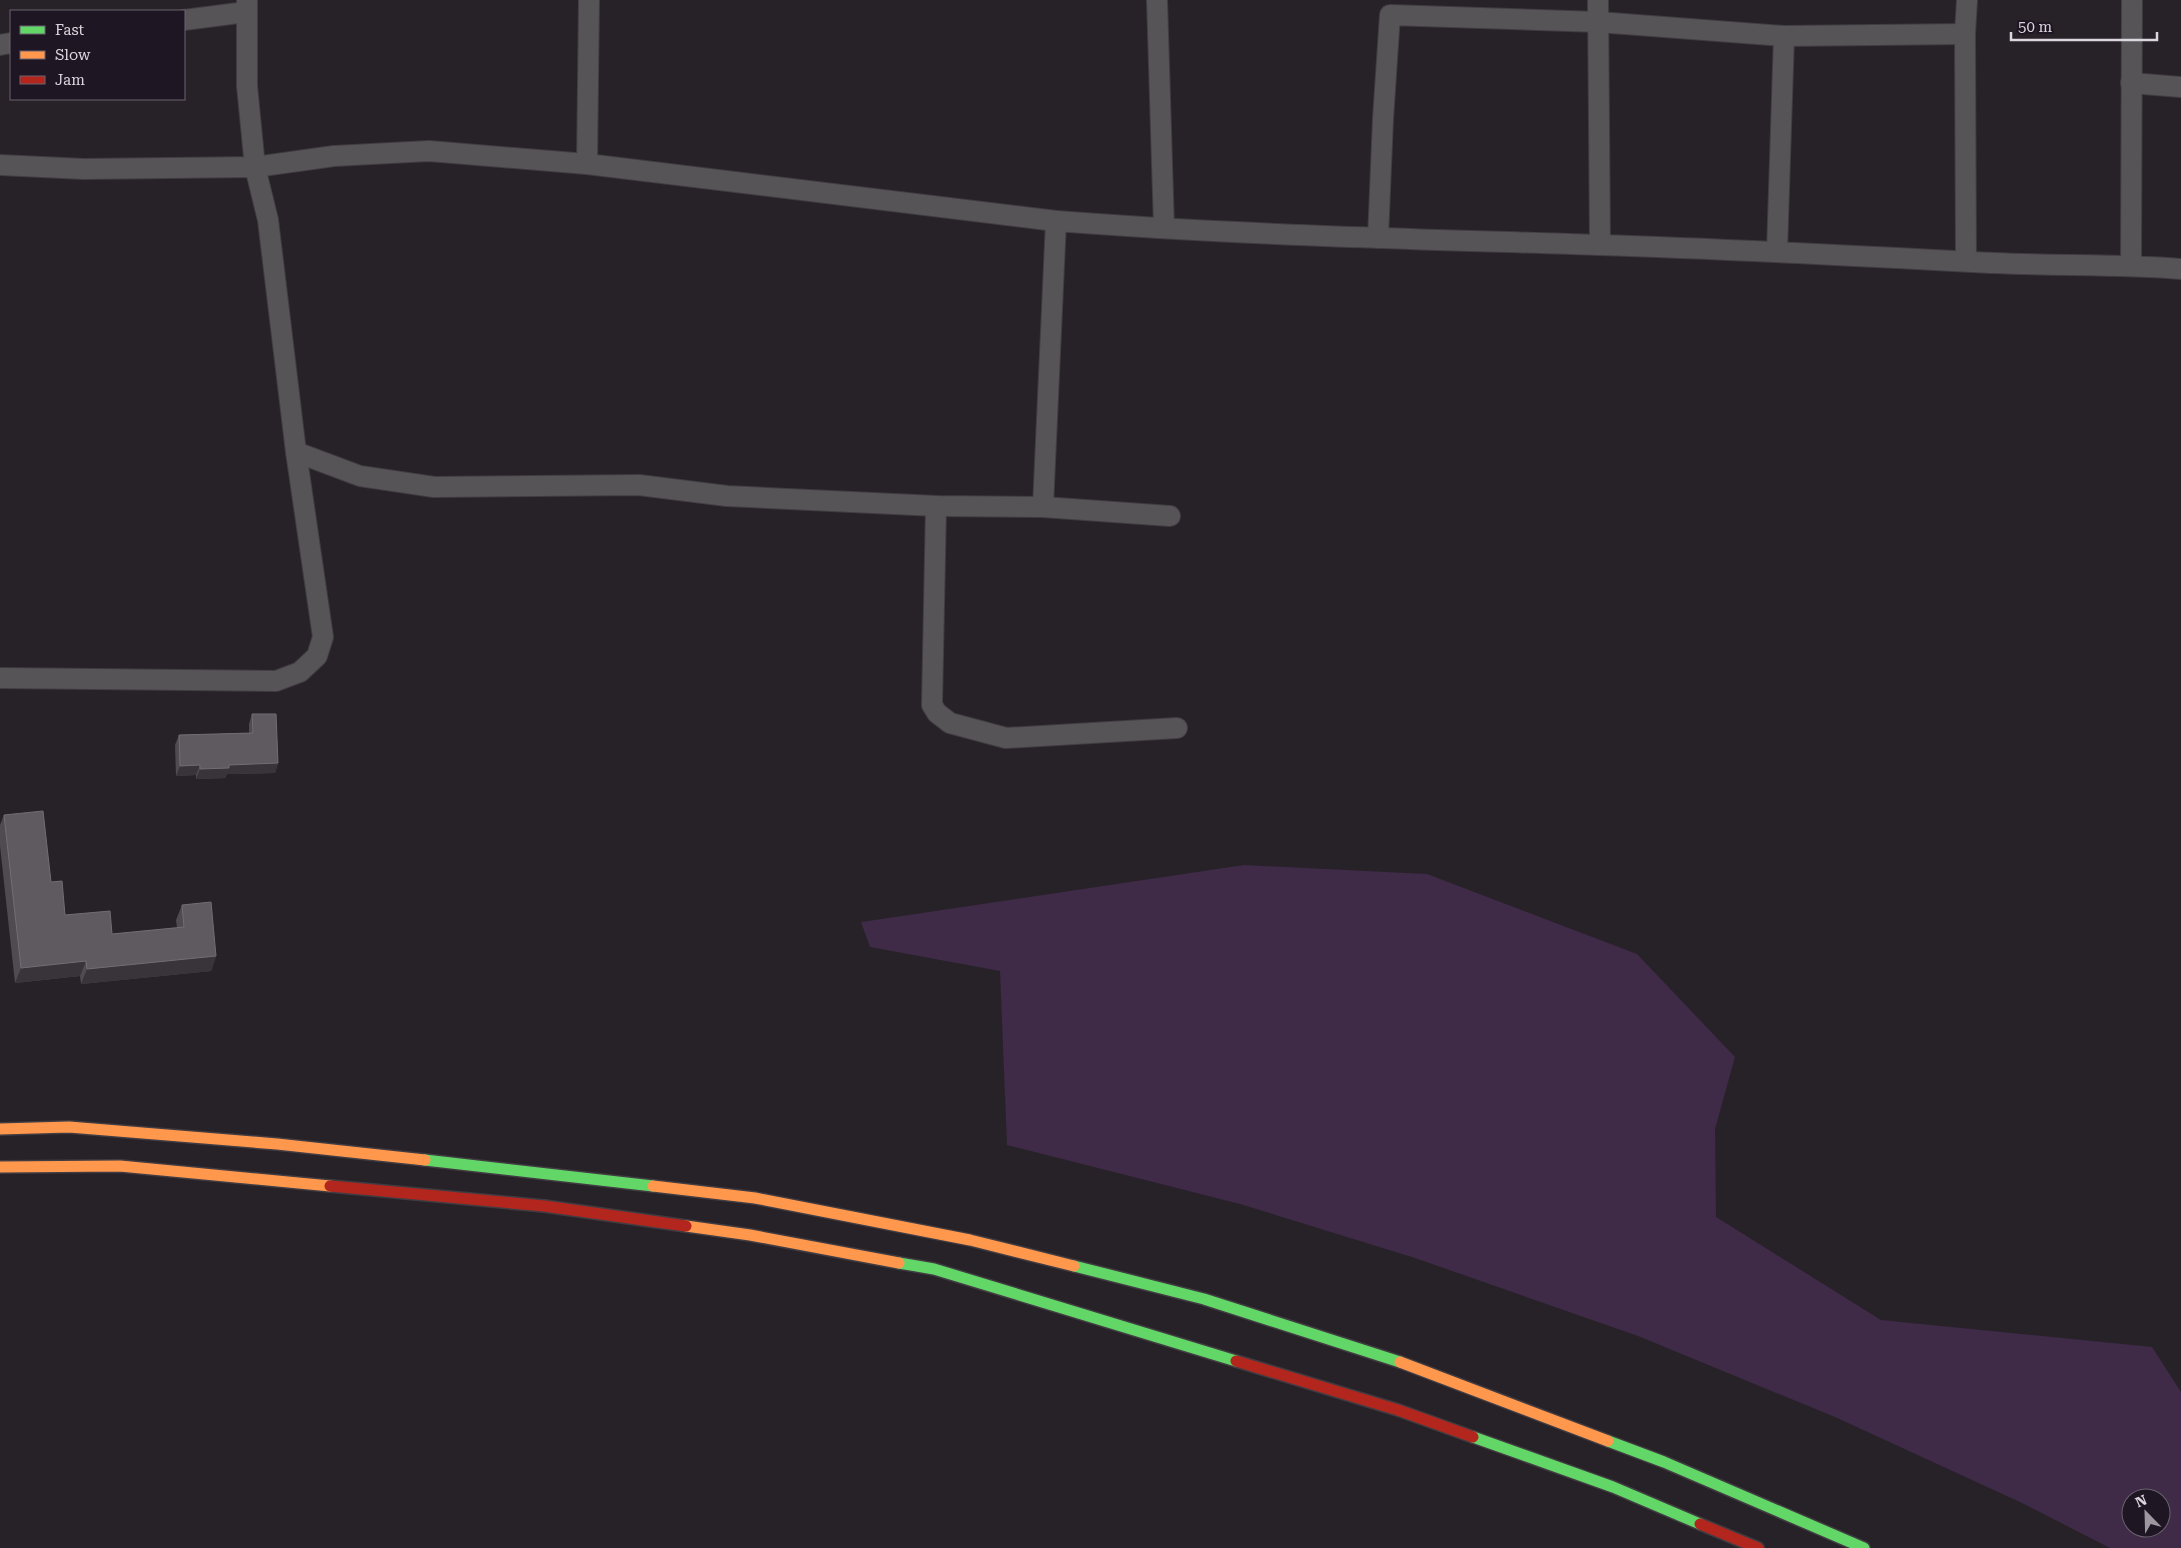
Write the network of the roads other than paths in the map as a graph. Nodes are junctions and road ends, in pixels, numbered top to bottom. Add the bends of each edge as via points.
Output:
1 (589, 0) edge
2 (1156, 0) edge
3 (1598, 0) edge
4 (1967, 0) edge
5 (2132, 0) edge
6 (246, 6) edge
7 (1391, 8) edge
8 (185, 20) edge
9 (1598, 22) junction
10 (1965, 34) junction
11 (1784, 36) junction
12 (2131, 83) junction
13 (2181, 87) edge
14 (587, 164) junction
15 (0, 165) edge
16 (255, 167) junction
17 (1056, 221) junction
18 (1164, 228) junction
19 (1378, 238) junction
20 (1600, 245) junction
21 (1777, 251) junction
22 (1966, 261) junction
23 (2131, 265) junction
24 (2181, 269) edge
25 (296, 452) junction
26 (936, 506) junction
27 (1043, 507) junction
28 (1170, 516) dead end
29 (0, 678) edge
30 (1177, 728) dead end
31 (0, 1129) edge
32 (0, 1167) edge
33 (1758, 1548) edge
34 (1864, 1548) edge

1 - 14 street
2 - 18 street
3 - 9 street
4 - 10 street
5 - 12 street
6 - 8 street
6 - 16 street via 247,86
7 - 9 street
7 - 19 street
9 - 11 street
9 - 20 street
10 - 11 street
10 - 22 street
11 - 21 street
12 - 13 street
12 - 23 street
14 - 16 street via 429,152 334,156
14 - 17 street
15 - 16 street via 84,169
16 - 25 street via 268,220
17 - 18 street
17 - 27 street
18 - 19 street
19 - 20 street
20 - 21 street
21 - 22 street
22 - 23 street
23 - 24 street
25 - 26 street via 360,476 434,487 639,485 727,496
25 - 29 street via 323,637 317,656 300,672 276,681
26 - 27 street
26 - 30 street via 932,705 937,713 950,723 1006,738
27 - 28 street
31 - 34 highway via 79,1128 277,1144 550,1173 755,1198 970,1240 1204,1299 1425,1370 1664,1462
32 - 33 highway via 120,1166 544,1206 750,1235 934,1269 1398,1410 1614,1487

